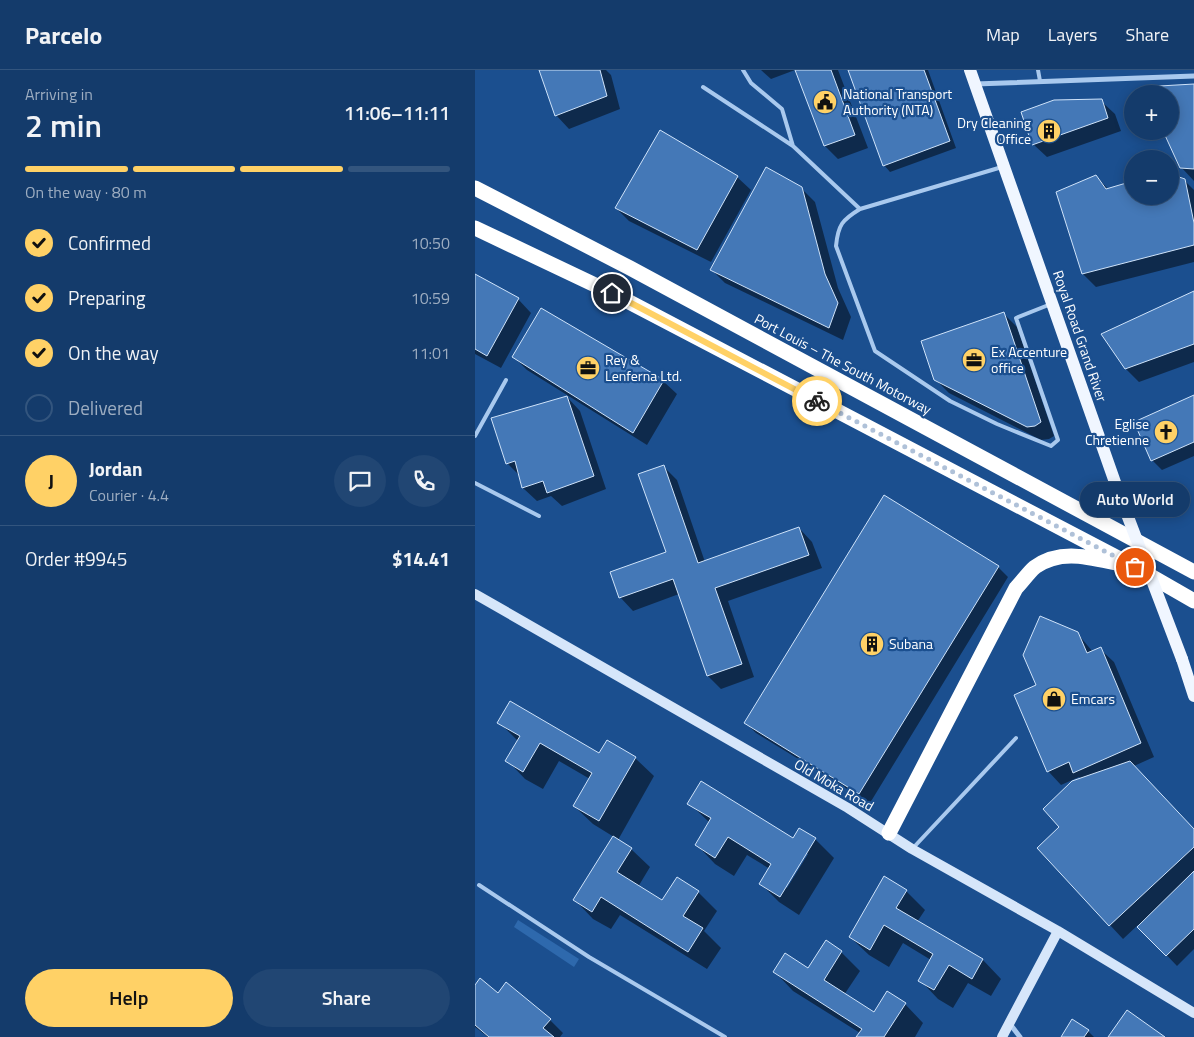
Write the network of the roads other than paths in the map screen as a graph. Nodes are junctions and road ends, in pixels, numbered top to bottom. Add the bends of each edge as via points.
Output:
1 (743, 70) edge
2 (970, 70) edge
3 (1038, 70) edge
4 (1194, 76) edge
5 (1040, 82) junction
6 (975, 84) junction
7 (703, 87) dead end
8 (793, 146) junction
9 (1004, 166) junction
10 (475, 188) edge
11 (860, 209) junction
12 (475, 228) edge
13 (1053, 303) junction
14 (506, 380) dead end
15 (475, 436) edge
16 (475, 483) edge
17 (539, 516) dead end
18 (1135, 567) junction
19 (1194, 572) edge
20 (475, 594) edge
21 (1194, 601) edge
22 (1194, 696) edge
23 (1016, 738) dead end
24 (889, 833) junction
25 (912, 849) junction
26 (479, 885) dead end
27 (1058, 931) junction
28 (1177, 1003) junction
29 (1194, 1006) edge
30 (1194, 1013) edge
31 (1009, 1024) junction
32 (725, 1037) edge
33 (1002, 1037) edge
34 (1020, 1037) edge

1 - 8 lane via 751,82 782,109
2 - 6 main road, Royal Road Grand River
3 - 5 lane
4 - 5 street
5 - 6 street
6 - 9 main road, Royal Road Grand River
7 - 8 lane
8 - 11 lane
9 - 11 lane
9 - 13 main road, Royal Road Grand River
10 - 19 highway, Port Louis – The South Motorway
11 - 13 lane via 845,218 837,234 836,246 875,351 950,401 1051,446 1059,440 1016,318
12 - 18 highway via 612,293
13 - 22 main road, Royal Road Grand River, bridge
14 - 15 lane
16 - 17 lane
18 - 21 highway
18 - 24 highway via 1080,555 1057,557 1035,568 1016,588
20 - 24 main road, Old Moka Road
23 - 25 lane
24 - 25 main road, Old Moka Road
25 - 27 main road, Old Moka Road
26 - 32 lane via 589,957
27 - 28 main road, Old Moka Road
27 - 31 main road
28 - 29 main road, Old Moka Road
28 - 30 main road, Old Moka Road
31 - 33 main road
31 - 34 street

